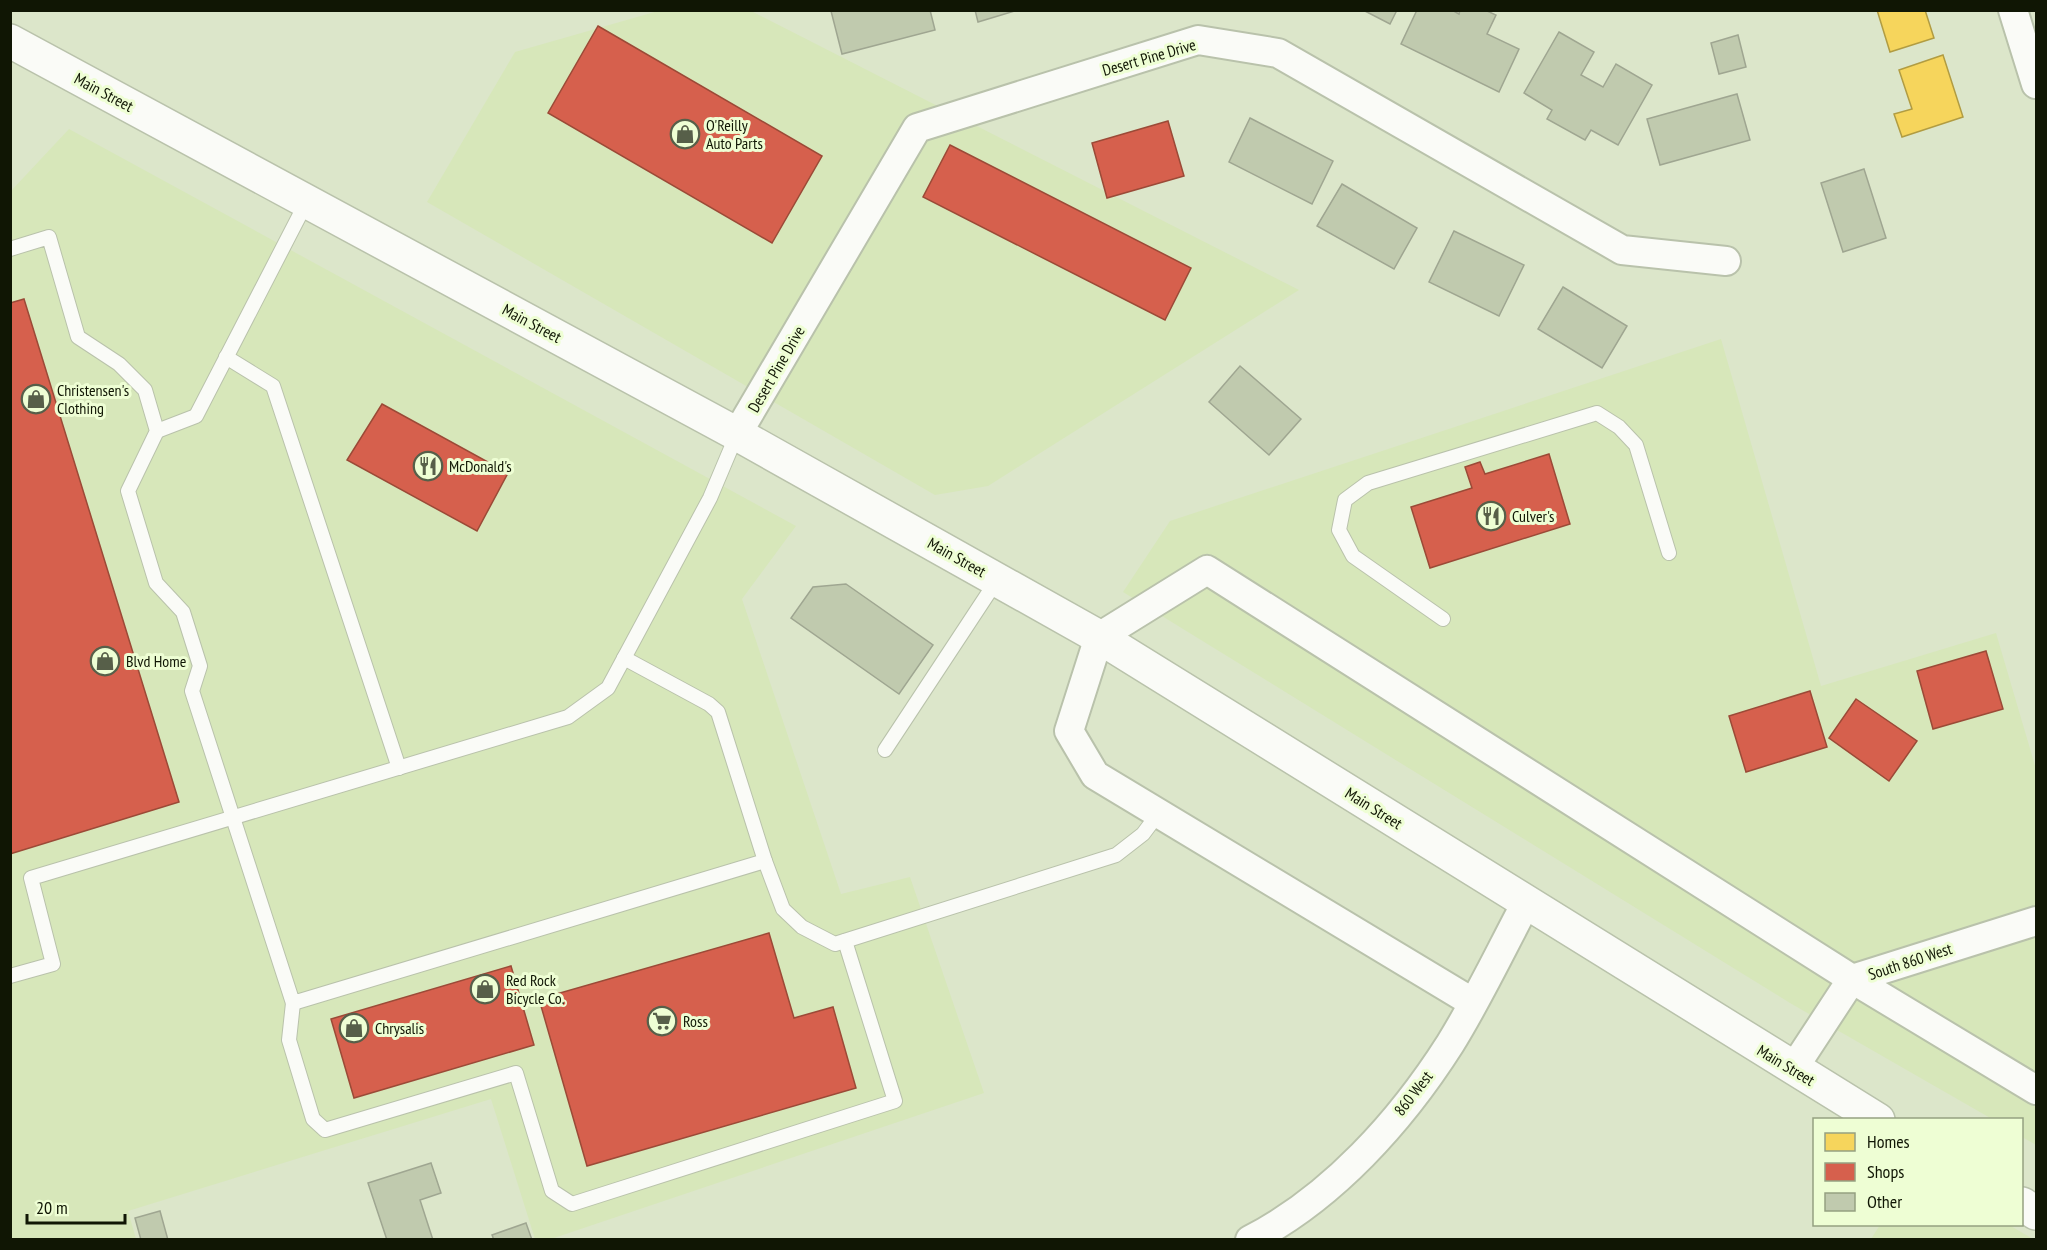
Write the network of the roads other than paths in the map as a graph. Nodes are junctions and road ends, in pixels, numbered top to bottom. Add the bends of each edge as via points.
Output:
1 (2013, 10) edge
2 (10, 41) edge
3 (2037, 84) edge
4 (307, 201) junction
5 (10, 249) edge
6 (1726, 261) dead end
7 (226, 357) junction
8 (157, 431) junction
9 (737, 434) junction
10 (1669, 553) dead end
11 (997, 580) junction
12 (1443, 619) dead end
13 (1099, 637) junction
14 (624, 658) junction
15 (885, 750) dead end
16 (399, 768) junction
17 (1158, 814) junction
18 (233, 819) junction
19 (765, 861) junction
20 (1526, 903) junction
21 (2037, 921) edge
22 (845, 941) junction
23 (10, 976) edge
24 (1852, 980) junction
25 (1472, 1002) junction
26 (293, 1003) junction
27 (1793, 1069) junction
28 (2037, 1090) edge
29 (1876, 1118) edge
30 (2023, 1205) edge
31 (2037, 1213) edge
32 (1250, 1239) edge

1 - 3 street
2 - 4 main road, Main Street
4 - 7 lane
4 - 9 main road, Main Street
5 - 8 lane via 49,237 78,337 119,364 145,390
6 - 9 street, Desert Pine Drive via 1622,250 1278,53 1198,40 917,128
7 - 8 lane via 196,416
7 - 16 lane via 273,386
8 - 18 lane via 128,490 156,583 183,612 200,666 192,691
9 - 11 main road, Main Street
9 - 14 lane via 710,498
10 - 12 lane via 1636,446 1619,427 1597,413 1368,483 1345,500 1340,530 1353,556
11 - 13 main road, Main Street
11 - 15 lane
13 - 17 street via 1069,731 1095,775
13 - 20 main road, Main Street
13 - 24 street via 1207,570
14 - 16 lane via 608,687 568,717
14 - 19 lane via 718,712
16 - 18 lane
17 - 22 lane via 1143,834 1116,855
17 - 25 street
18 - 23 lane via 31,878 53,964
18 - 26 lane
19 - 22 lane via 783,909 802,927 835,944
19 - 26 lane
20 - 25 street, 860 West
20 - 27 main road, Main Street
21 - 24 street, South 860 West
22 - 26 lane via 895,1101 572,1204 552,1191 516,1073 325,1130 313,1119 289,1040
24 - 27 street, South 860 West
24 - 28 street
25 - 32 street, 860 West via 1418,1091 1368,1147 1298,1211
27 - 29 main road, Main Street
30 - 31 main road

